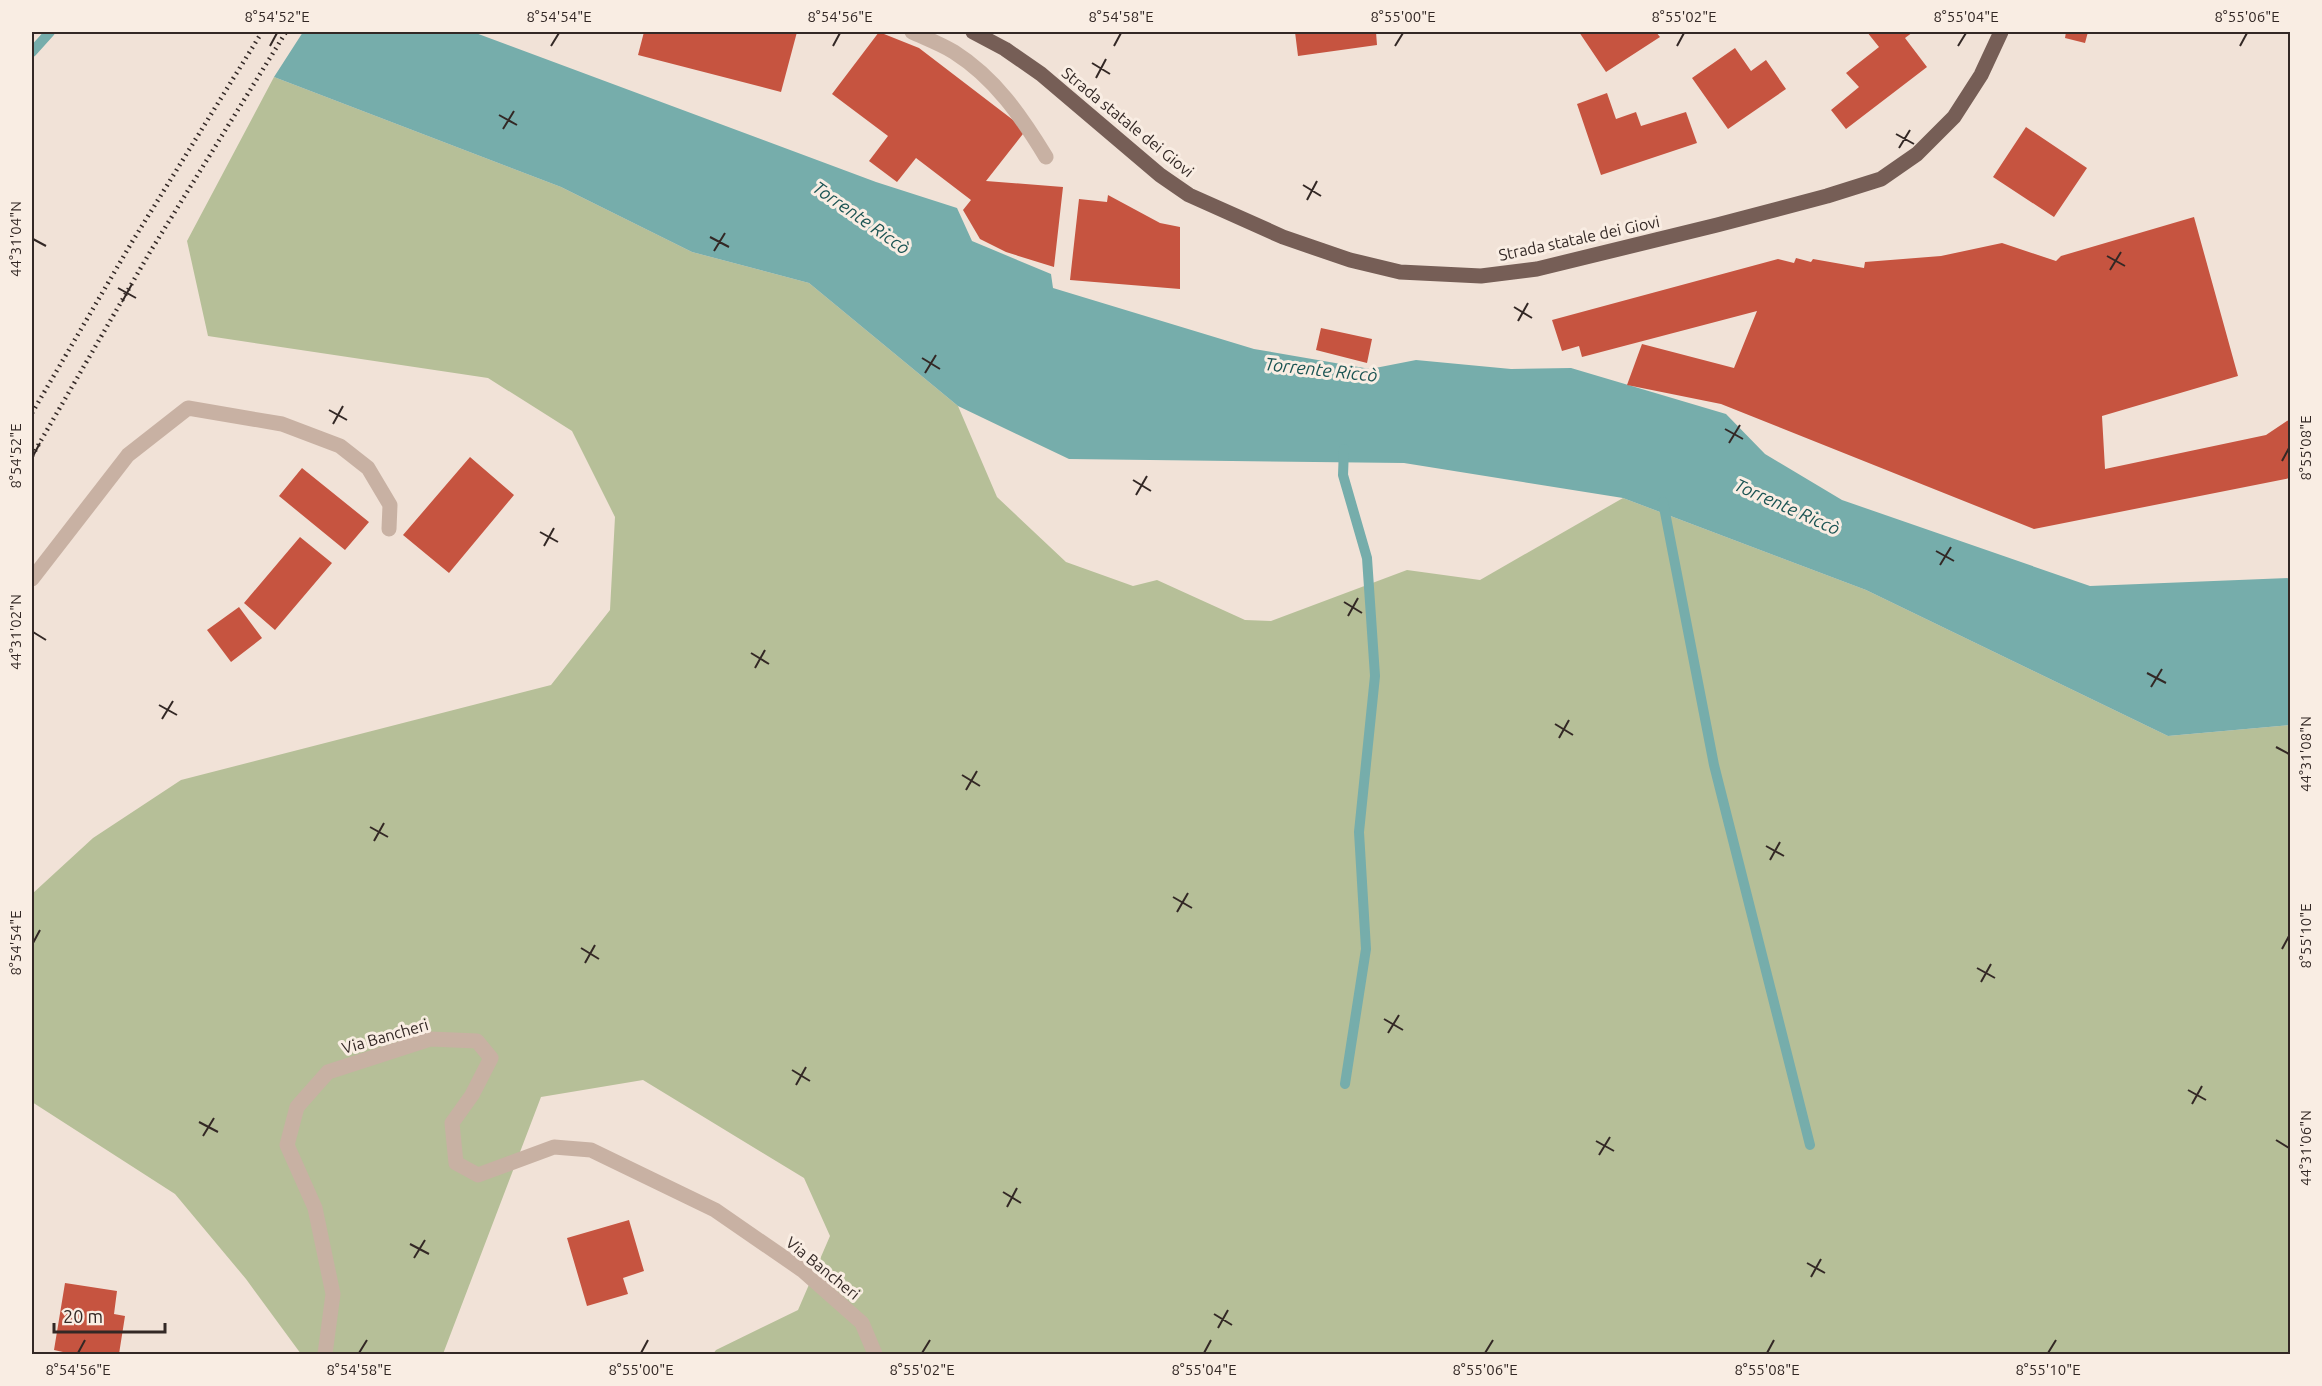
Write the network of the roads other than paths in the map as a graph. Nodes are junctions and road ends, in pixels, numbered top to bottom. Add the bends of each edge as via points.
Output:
1 (912, 32) edge
2 (974, 32) edge
3 (2001, 32) edge
4 (1046, 157) dead end
5 (389, 529) dead end
6 (32, 579) edge
7 (325, 1354) edge
8 (875, 1354) edge

1 - 4 street via 953,51 990,80 1019,112
2 - 3 main road, Strada statale dei Giovi via 1041,74 1161,175 1200,201 1283,237 1350,260 1401,272 1481,276 1537,269 1717,225 1881,178 1917,154 1954,117 1981,75
5 - 6 street via 390,505 368,468 340,446 282,424 188,408 128,455
7 - 8 street, Via Bancheri via 333,1294 315,1209 287,1145 297,1107 328,1072 430,1039 477,1041 491,1058 452,1123 456,1163 478,1175 554,1148 591,1150 715,1210 802,1270 862,1323

